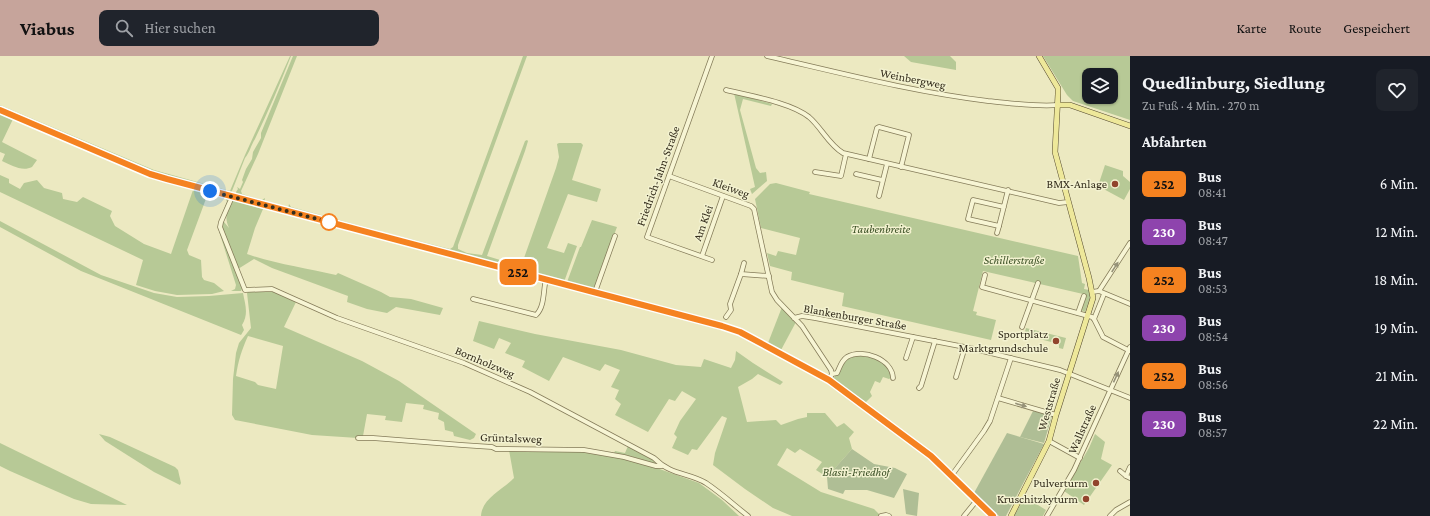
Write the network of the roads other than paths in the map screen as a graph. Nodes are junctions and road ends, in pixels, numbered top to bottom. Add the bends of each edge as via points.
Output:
1 (712, 56) edge
2 (767, 56) edge
3 (1039, 56) edge
4 (726, 90) dead end
5 (1058, 94) junction
6 (1058, 105) junction
7 (1074, 107) junction
8 (0, 110) edge
9 (1130, 126) edge
10 (846, 154) junction
11 (869, 159) junction
12 (887, 164) junction
13 (901, 167) junction
14 (815, 172) dead end
15 (856, 174) dead end
16 (668, 176) junction
17 (882, 180) junction
18 (1008, 190) junction
19 (232, 196) junction
20 (723, 196) junction
21 (879, 196) dead end
22 (1068, 202) junction
23 (1004, 207) junction
24 (999, 226) junction
25 (997, 233) dead end
26 (615, 236) dead end
27 (1130, 243) edge
28 (702, 256) junction
29 (712, 260) dead end
30 (744, 263) dead end
31 (741, 274) junction
32 (985, 275) dead end
33 (769, 276) junction
34 (546, 279) junction
35 (1038, 283) dead end
36 (771, 288) joint
37 (1099, 291) junction
38 (595, 292) junction
39 (1092, 292) junction
40 (1104, 294) junction
41 (1084, 296) dead end
42 (473, 298) dead end
43 (1032, 300) junction
44 (1130, 304) edge
45 (1078, 313) junction
46 (1087, 316) junction
47 (726, 317) dead end
48 (794, 318) junction
49 (1094, 319) junction
50 (1022, 327) dead end
51 (913, 337) junction
52 (935, 341) junction
53 (966, 347) junction
54 (1130, 349) edge
55 (906, 358) dead end
56 (1011, 358) junction
57 (1069, 372) junction
58 (832, 374) junction
59 (893, 378) dead end
60 (956, 378) dead end
61 (829, 380) junction
62 (919, 388) dead end
63 (1110, 390) junction
64 (998, 398) junction
65 (1130, 398) edge
66 (1056, 415) junction
67 (358, 438) dead end
68 (1049, 441) junction
69 (1080, 458) junction
70 (662, 466) junction
71 (1130, 467) edge
72 (1120, 471) dead end
73 (952, 475) junction
74 (1128, 477) edge
75 (977, 500) junction
76 (1130, 502) edge
77 (748, 516) edge
78 (881, 516) edge
79 (889, 516) edge
80 (964, 516) edge
81 (993, 516) edge
82 (1011, 516) edge
83 (1047, 516) edge
84 (1110, 516) edge

1 - 16 street, Friedrich-Jahn-Straße
2 - 6 street, Weinbergweg via 945,96 1005,103
3 - 5 main road via 1057,86
4 - 10 street via 799,111
5 - 6 main road
5 - 7 main road via 1062,100
6 - 7 main road
6 - 22 main road via 1055,152
7 - 9 main road
8 - 19 main road via 150,174
10 - 11 street
10 - 14 street via 841,176
11 - 12 street
11 - 13 street via 879,127 908,135
12 - 13 street
12 - 17 street
13 - 18 street
15 - 17 street
16 - 20 street, Kleiweg
16 - 28 street, Friedrich-Jahn-Straße via 647,237
17 - 21 street
18 - 22 street via 1059,203
18 - 23 street
19 - 34 main road
19 - 70 street, Bornholzweg via 220,227 245,290 272,289 337,318 464,363 530,392 654,458
20 - 28 street, Am Klei
20 - 33 street, Kleiweg via 754,209
22 - 39 main road
23 - 24 street
23 - 24 street via 974,200 972,202 969,219
24 - 25 street
26 - 38 street
37 -> 27 street
28 - 29 street, Friedrich-Jahn-Straße
30 - 31 street
31 - 33 street
31 - 47 street via 730,304 731,310
32 - 43 street via 982,287
33 - 36 street, Kleiweg
34 - 38 main road
34 - 42 street via 544,294 536,315
35 - 43 street
36 - 48 street, Blankenburger Straße via 777,300
37 - 39 street
37 - 40 street
38 - 61 main road via 730,328
39 - 46 main road, Weststraße via 1093,299
40 - 44 street
40 - 49 street
41 - 45 street
43 - 45 street
43 - 50 street
45 - 46 street
46 - 49 street
46 - 57 main road, Weststraße
48 - 51 street, Blankenburger Straße via 805,316
48 - 58 street, Blankenburger Straße via 802,326
49 - 54 street via 1103,337
51 - 52 street, Blankenburger Straße
51 - 55 street, Blankenburger Straße
52 - 53 street, Blankenburger Straße
52 - 62 street
53 - 56 street, Blankenburger Straße
53 - 60 street
63 -> 54 street, Wallstraße
56 - 57 street, Blankenburger Straße
56 - 64 street
57 - 63 street, Blankenburger Straße
57 - 66 main road, Weststraße
58 - 59 street via 837,373 839,366 847,358 862,355 876,357 884,362 891,369
58 - 61 street
61 - 73 main road via 931,456
63 - 65 street, Blankenburger Straße
63 - 69 street, Wallstraße
64 -> 66 street
64 - 73 street via 990,421
66 - 68 main road, Weststraße
67 - 70 street, Grüntalsweg via 496,449 579,450 612,454
68 - 69 street
68 - 82 main road, Weststraße
69 - 83 street, Wallstraße
70 - 77 street, Bornholzweg via 706,483
71 - 74 street
72 - 74 street
73 - 75 main road
75 - 80 street
75 - 81 main road
76 - 84 street
78 - 79 street

